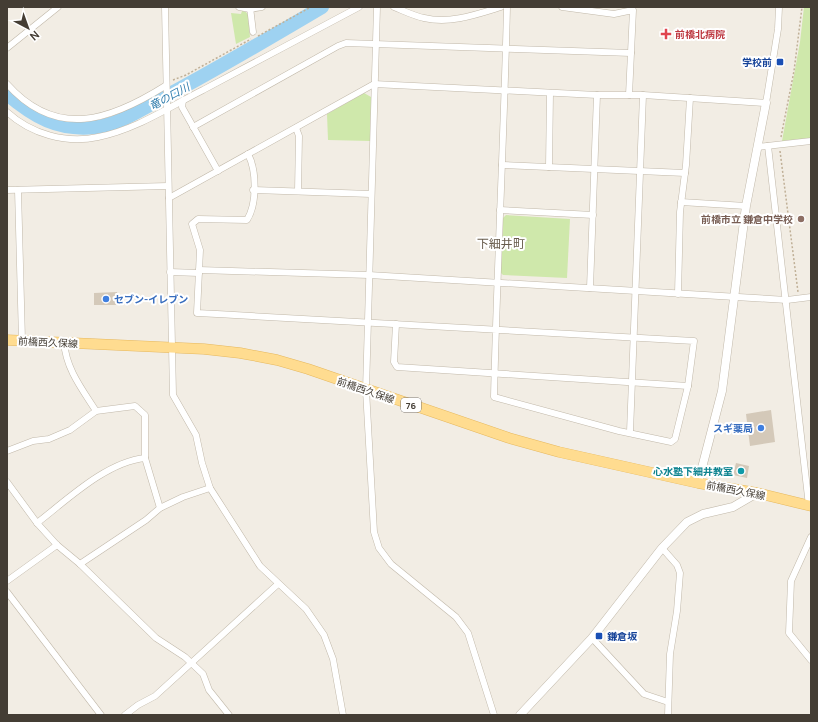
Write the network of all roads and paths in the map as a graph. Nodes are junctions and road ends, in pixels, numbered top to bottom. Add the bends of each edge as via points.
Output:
1 (58, 7) edge
2 (165, 7) edge
3 (239, 7) edge
4 (262, 7) edge
5 (311, 7) edge
6 (359, 7) edge
7 (377, 7) edge
8 (394, 7) edge
9 (501, 7) edge
10 (507, 7) edge
11 (562, 7) edge
12 (779, 7) edge
13 (802, 7) edge
14 (250, 8) edge
15 (634, 9) edge
16 (252, 32) dead end
17 (376, 44) junction
18 (7, 48) edge
19 (506, 49) junction
20 (631, 53) junction
21 (7, 84) edge
22 (374, 84) junction
23 (165, 88) junction
24 (505, 90) junction
25 (550, 93) junction
26 (597, 95) junction
27 (629, 95) junction
28 (643, 95) junction
29 (690, 98) junction
30 (183, 100) junction
31 (766, 103) junction
32 (166, 108) junction
33 (7, 112) edge
34 (194, 127) junction
35 (296, 128) junction
36 (811, 141) edge
37 (780, 145) junction
38 (768, 146) junction
39 (758, 147) junction
40 (248, 154) junction
41 (502, 165) junction
42 (549, 167) junction
43 (594, 169) junction
44 (218, 171) junction
45 (640, 171) junction
46 (685, 173) junction
47 (168, 186) junction
48 (7, 190) edge
49 (18, 190) junction
50 (253, 190) junction
51 (298, 191) junction
52 (371, 194) junction
53 (169, 198) junction
54 (682, 202) junction
55 (746, 206) junction
56 (500, 210) junction
57 (593, 215) junction
58 (199, 271) junction
59 (170, 272) junction
60 (369, 275) junction
61 (497, 282) junction
62 (590, 288) junction
63 (635, 291) junction
64 (678, 294) junction
65 (735, 297) junction
66 (811, 297) edge
67 (799, 299) junction
68 (787, 300) junction
69 (368, 323) junction
70 (396, 324) junction
71 (495, 330) junction
72 (634, 338) junction
73 (7, 340) edge
74 (22, 340) junction
75 (64, 342) junction
76 (171, 347) junction
77 (494, 373) junction
78 (632, 382) junction
79 (688, 386) junction
80 (366, 390) junction
81 (96, 411) junction
82 (630, 432) junction
83 (7, 451) edge
84 (145, 458) junction
85 (7, 482) edge
86 (698, 483) junction
87 (210, 488) junction
88 (757, 493) junction
89 (810, 506) edge
90 (160, 508) junction
91 (37, 523) junction
92 (811, 537) edge
93 (58, 545) junction
94 (662, 548) junction
95 (80, 564) junction
96 (7, 581) edge
97 (278, 584) junction
98 (7, 592) edge
99 (592, 638) junction
100 (811, 660) edge
101 (191, 664) junction
102 (668, 702) junction
103 (101, 715) edge
104 (125, 715) edge
105 (229, 715) edge
106 (343, 715) edge
107 (494, 715) edge
108 (520, 715) edge
109 (668, 715) edge

1 - 18 street
2 - 23 street
3 - 14 street
4 - 14 street
5 - 23 path via 173,80
6 - 30 street
7 - 17 street
8 - 9 street via 424,18 446,21 466,18
10 - 19 street
11 - 15 street via 614,14
12 - 31 street
13 - 37 path via 794,71
14 - 16 street
15 - 20 street
17 - 19 street
17 - 22 street
17 - 34 street via 346,43 338,46
19 - 20 street
19 - 24 street
20 - 27 street
21 - 23 street via 37,109 63,117 87,119 100,118 127,108
22 - 24 street
22 - 35 street
22 - 52 street
23 - 32 street
24 - 25 street
24 - 41 street
25 - 26 street
25 - 42 street
26 - 27 street
26 - 43 street
27 - 28 street
28 - 29 street
28 - 45 street
29 - 31 street
29 - 46 street
30 - 32 street
30 - 34 street via 182,107
31 - 39 street
32 - 33 street via 119,132 97,138 71,140 43,134 17,121
32 - 47 street
34 - 44 street
35 - 40 street
35 - 51 street via 299,136
36 - 37 street
37 - 38 street
37 - 67 path
38 - 39 street
38 - 68 street
39 - 55 street
40 - 44 street
40 - 50 street via 253,163
41 - 42 street
41 - 56 street
42 - 43 street
43 - 45 street
43 - 57 street
44 - 53 street
45 - 46 street
45 - 63 street
46 - 54 street
47 - 49 street
47 - 53 street
48 - 49 street
49 - 74 street
50 - 51 street
50 - 58 street via 252,212 247,220 198,219 192,224 200,250
51 - 52 street
52 - 60 street
53 - 59 street
54 - 55 street
54 - 64 street
55 - 65 street
56 - 57 street
56 - 61 street
57 - 62 street
58 - 59 street
58 - 60 street
58 - 69 street via 197,313
59 - 76 street
60 - 61 street
60 - 69 street
61 - 62 street
61 - 71 street
62 - 63 street
63 - 64 street
63 - 72 street
64 - 65 street
65 - 68 street
65 - 86 street via 722,391
66 - 67 street
67 - 68 street
68 - 89 street
69 - 70 street
69 - 80 street
70 - 71 street
70 - 77 street via 394,362 397,367
71 - 72 street
71 - 77 street
72 - 78 street
72 - 79 street via 694,341
73 - 74 main road, 前橋西久保線 / 76
74 - 75 main road, 前橋西久保線 / 76
75 - 76 main road, 前橋西久保線 / 76
75 - 81 street via 65,356 71,371
76 - 80 main road, 前橋西久保線 / 76 via 240,353 277,360
76 - 87 street via 173,395 196,435
77 - 78 street
77 - 82 street via 494,397
78 - 79 street
78 - 82 street
79 - 82 street via 675,439 671,442
80 - 86 main road, 前橋西久保線 / 76 via 509,438
80 - 107 street via 374,532 380,548 392,564 460,622 468,633
81 - 83 street via 70,430
81 - 84 street via 135,406 140,408 145,415
84 - 90 street
84 - 91 street via 100,475
85 - 91 street
86 - 88 main road, 前橋西久保線 / 76
87 - 90 street
87 - 97 street via 260,566
88 - 89 main road, 前橋西久保線 / 76
88 - 94 street via 733,507 703,514 687,522
90 - 95 street
91 - 93 street
92 - 100 street via 791,581 789,633
93 - 95 street
93 - 96 street
94 - 99 street
94 - 102 street via 680,573 670,654
95 - 101 street via 156,638 185,657
97 - 101 street
97 - 106 street via 306,608 324,635 333,660
98 - 103 street
99 - 102 street via 644,694
99 - 108 street
101 - 104 street via 155,696
101 - 105 street via 203,674 210,690
102 - 109 street

